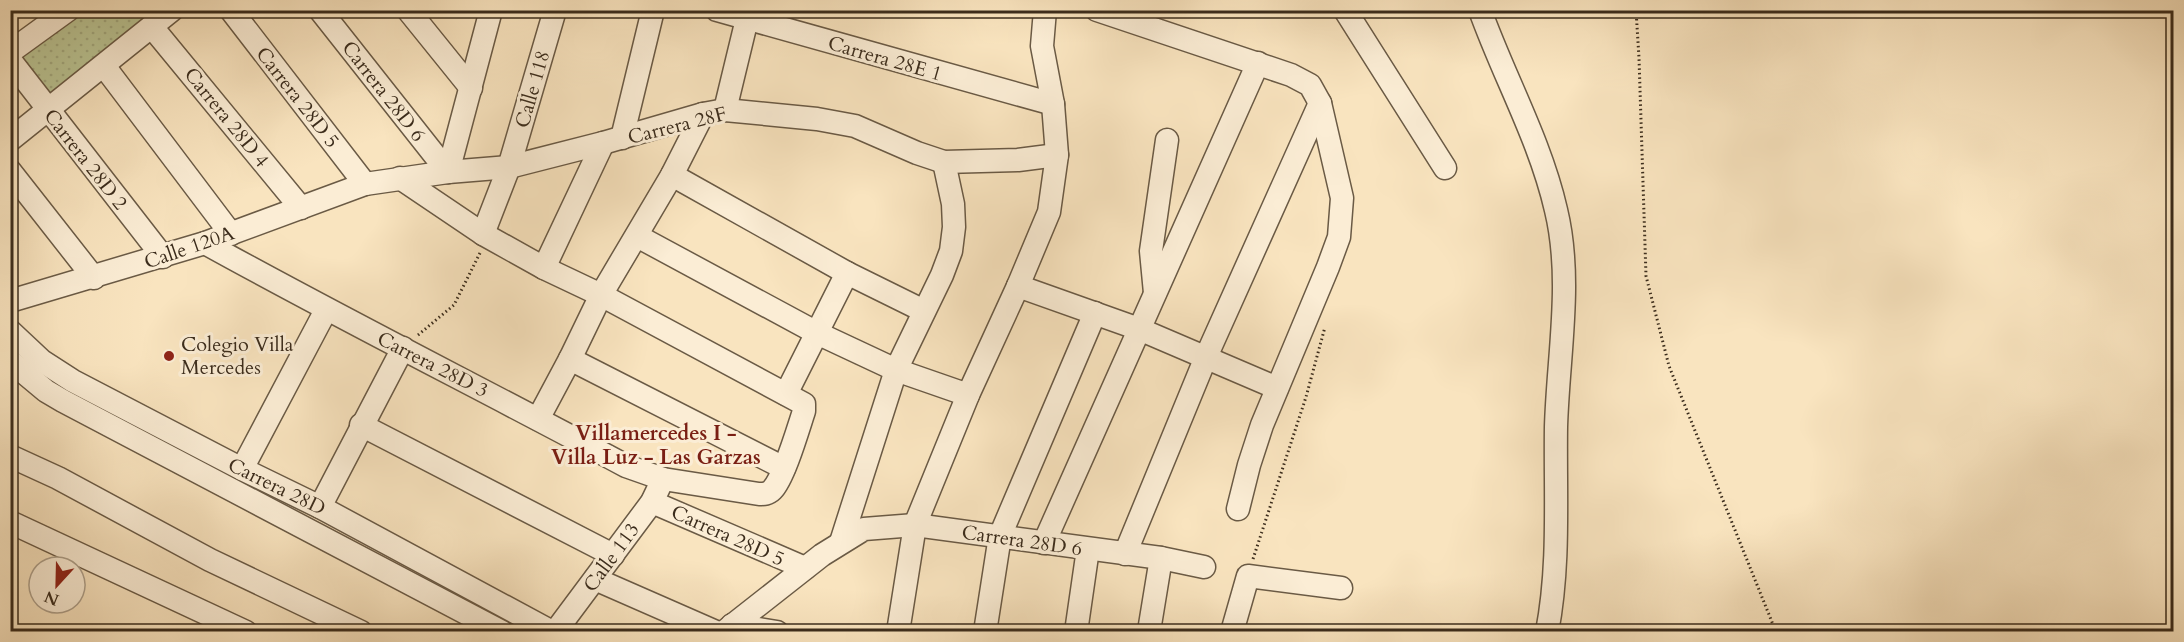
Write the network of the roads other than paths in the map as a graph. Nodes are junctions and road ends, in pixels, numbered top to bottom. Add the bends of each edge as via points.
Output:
1 (172, 10) edge
2 (231, 10) edge
3 (320, 10) edge
4 (408, 10) edge
5 (491, 10) edge
6 (555, 10) edge
7 (653, 10) edge
8 (717, 10) edge
9 (1046, 10) edge
10 (1097, 10) edge
11 (1345, 10) edge
12 (1480, 10) edge
13 (63, 12) edge
14 (747, 19) junction
15 (153, 27) junction
16 (10, 52) edge
17 (10, 60) edge
18 (1258, 63) junction
19 (104, 66) junction
20 (471, 88) junction
21 (1320, 103) junction
22 (1053, 104) junction
23 (48, 110) junction
24 (714, 112) junction
25 (10, 140) edge
26 (1167, 140) dead end
27 (613, 141) junction
28 (1057, 155) junction
29 (944, 162) junction
30 (509, 167) junction
31 (1445, 168) dead end
32 (10, 171) edge
33 (448, 172) junction
34 (672, 175) junction
35 (400, 178) junction
36 (365, 184) junction
37 (302, 208) junction
38 (231, 234) junction
39 (483, 234) junction
40 (637, 236) junction
41 (205, 243) junction
42 (163, 257) junction
43 (544, 268) junction
44 (848, 273) junction
45 (94, 278) junction
46 (1018, 286) junction
47 (1155, 293) junction
48 (601, 295) junction
49 (10, 301) edge
50 (326, 310) junction
51 (924, 311) junction
52 (1095, 313) junction
53 (1139, 330) junction
54 (10, 331) edge
55 (817, 333) junction
56 (403, 348) junction
57 (1206, 357) junction
58 (570, 359) junction
59 (10, 361) edge
60 (896, 370) junction
61 (1276, 387) junction
62 (786, 394) junction
63 (968, 395) junction
64 (538, 419) junction
65 (361, 425) junction
66 (10, 456) edge
67 (784, 468) junction
68 (242, 469) junction
69 (663, 479) junction
70 (652, 501) junction
71 (320, 507) junction
72 (1238, 509) dead end
73 (10, 522) edge
74 (915, 525) junction
75 (1000, 536) junction
76 (842, 542) junction
77 (1044, 543) junction
78 (1088, 549) junction
79 (1125, 554) junction
80 (613, 555) junction
81 (1161, 558) junction
82 (1204, 567) dead end
83 (805, 568) junction
84 (595, 579) junction
85 (1341, 588) dead end
86 (1150, 625) dead end
87 (724, 629) edge
88 (246, 632) edge
89 (361, 632) edge
90 (502, 632) edge
91 (554, 632) edge
92 (777, 632) edge
93 (898, 632) edge
94 (984, 632) edge
95 (1076, 632) edge
96 (1232, 632) edge
97 (1546, 632) edge

1 - 15 street
2 - 36 street, Carrera 28D 5
3 - 33 street, Carrera 28D 6
4 - 20 street
5 - 20 street
6 - 30 street, Calle 118
7 - 27 street
8 - 14 street, Carrera 28E 1
9 - 22 street via 1042,46
10 - 18 street
11 - 31 street
12 - 97 street via 1545,167 1563,248 1555,543
13 - 16 street
14 - 22 street, Carrera 28E 1
14 - 24 street
15 - 19 street
15 - 37 street, Carrera 28D 4
17 - 23 street, Carrera 28D 2
18 - 21 street via 1310,85
18 - 47 street
19 - 23 street
19 - 38 street
20 - 33 street
21 - 57 street
21 - 61 street via 1342,198 1339,237
22 - 28 street
23 - 25 street
23 - 42 street, Carrera 28D 2
24 - 27 street, Carrera 28F
24 - 29 street, Carrera 28F via 817,118 855,126
24 - 34 street
26 - 47 street via 1151,251
27 - 30 street, Carrera 28F
27 - 43 street
28 - 29 street, Carrera 28F
28 - 46 street via 1049,212
29 - 51 street via 954,204 951,251
30 - 33 street, Carrera 28F
30 - 39 street, Calle 118
32 - 45 street
33 - 35 street, Carrera 28F
34 - 40 street
34 - 44 street
35 - 36 street, Carrera 28F
35 - 39 street
36 - 37 street, Calle 120A
37 - 38 street, Calle 120A
38 - 41 street, Calle 120A
39 - 43 street
40 - 48 street
40 - 55 street
41 - 42 street, Calle 120A
41 - 50 street, Carrera 28D 3
42 - 45 street, Calle 120A
43 - 48 street
44 - 51 street
44 - 55 street
45 - 49 street, Calle 120A
46 - 52 street
46 - 63 street
47 - 53 street
48 - 58 street
48 - 62 street
50 - 56 street, Carrera 28D 3
50 - 68 street
51 - 60 street
52 - 53 street
52 - 75 street
53 - 57 street
53 - 77 street
54 - 68 street, Carrera 28D via 58,373
55 - 60 street
55 - 62 street
56 - 64 street, Carrera 28D 3
56 - 65 street
57 - 61 street
57 - 79 street
58 - 64 street
58 - 67 street
59 - 90 street, Carrera 28D via 63,401
60 - 63 street
60 - 76 street
61 - 72 street
62 - 67 street via 805,407
63 - 74 street
64 - 69 street, Carrera 28D 3 via 626,466
65 - 71 street
65 - 80 street
66 - 89 street via 210,560
67 - 69 street via 773,489 759,494
68 - 71 street, Carrera 28D
69 - 70 street, Calle 113
70 - 80 street, Calle 113
70 - 83 street, Carrera 28D 5
71 - 91 street, Carrera 28D
73 - 88 street
74 - 75 street, Carrera 28D 6
74 - 76 street, Carrera 28D 6 via 864,529
74 - 93 street
75 - 77 street, Carrera 28D 6
75 - 94 street
76 - 83 street, Carrera 28D 6
77 - 78 street, Carrera 28D 6
78 - 79 street, Carrera 28D 6
78 - 95 street
79 - 81 street, Carrera 28D 6
80 - 84 street, Calle 113
81 - 82 street, Carrera 28D 6
81 - 86 street
83 - 87 street, Carrera 28D 6
84 - 87 street
84 - 91 street, Calle 113
85 - 96 street via 1248,576
87 - 92 street

